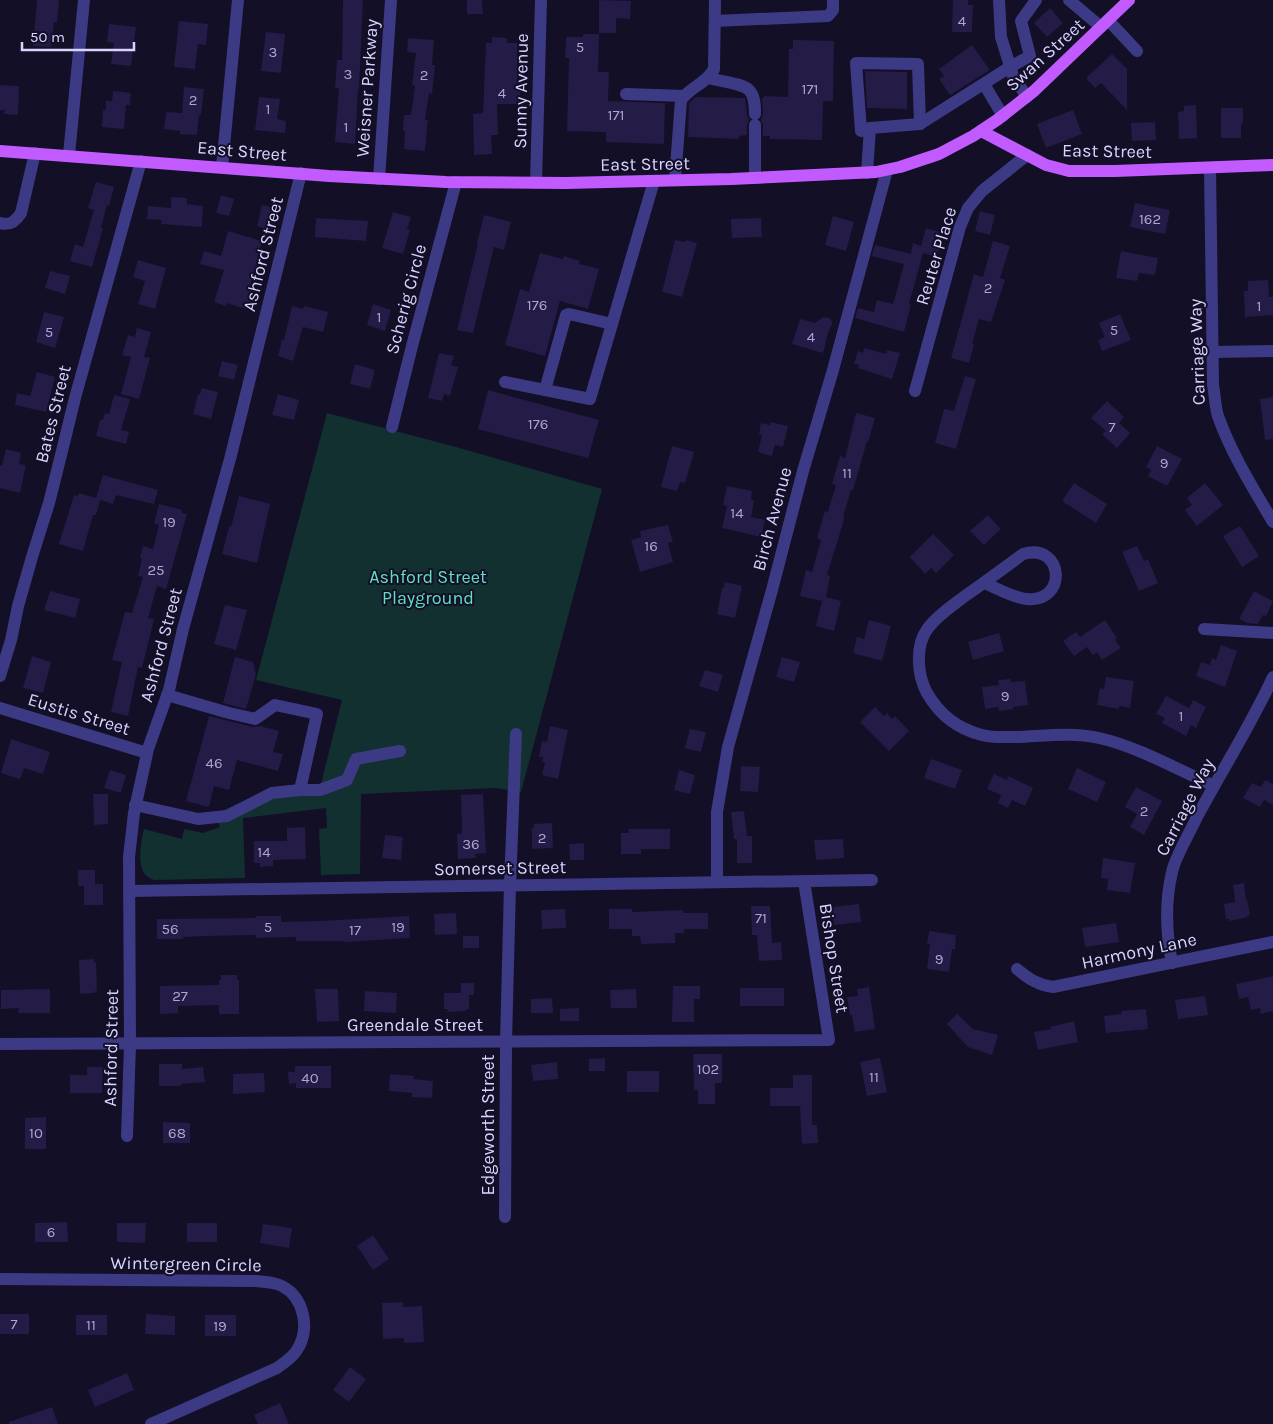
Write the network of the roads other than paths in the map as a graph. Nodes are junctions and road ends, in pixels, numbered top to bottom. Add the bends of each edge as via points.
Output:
1 (84, 0) edge
2 (238, 0) edge
3 (391, 0) edge
4 (541, 0) edge
5 (715, 0) edge
6 (834, 0) edge
7 (999, 0) edge
8 (1036, 0) edge
9 (1129, 0) edge
10 (1077, 2) edge
11 (715, 21) junction
12 (1105, 23) junction
13 (1137, 51) dead end
14 (1010, 67) junction
15 (709, 78) junction
16 (984, 84) junction
17 (626, 94) dead end
18 (684, 96) junction
19 (1026, 97) junction
20 (1003, 116) junction
21 (920, 124) junction
22 (870, 128) junction
23 (981, 131) junction
24 (0, 151) edge
25 (35, 153) junction
26 (69, 155) junction
27 (1028, 156) junction
28 (141, 161) junction
29 (1273, 165) edge
30 (222, 167) junction
31 (1210, 168) junction
32 (887, 170) junction
33 (301, 173) junction
34 (868, 173) junction
35 (754, 178) junction
36 (378, 179) junction
37 (675, 180) junction
38 (654, 181) junction
39 (456, 182) junction
40 (536, 183) junction
41 (0, 223) edge
42 (612, 324) junction
43 (1273, 351) edge
44 (1213, 352) junction
45 (505, 382) dead end
46 (544, 390) junction
47 (915, 391) dead end
48 (392, 427) dead end
49 (1273, 522) edge
50 (984, 583) junction
51 (1204, 629) dead end
52 (1273, 633) edge
53 (0, 676) edge
54 (1273, 677) edge
55 (168, 695) junction
56 (0, 708) edge
57 (516, 734) dead end
58 (400, 751) dead end
59 (147, 753) junction
60 (1214, 786) junction
61 (300, 790) junction
62 (135, 805) junction
63 (804, 880) junction
64 (872, 880) dead end
65 (717, 882) junction
66 (510, 885) junction
67 (129, 891) junction
68 (1273, 942) edge
69 (1172, 963) junction
70 (1017, 969) dead end
71 (829, 1040) joint
72 (506, 1042) junction
73 (0, 1044) edge
74 (130, 1044) junction
75 (127, 1136) dead end
76 (506, 1217) dead end
77 (0, 1279) edge
78 (151, 1424) edge

1 - 26 street
2 - 30 street
3 - 36 street, Weisner Parkway
4 - 40 street, Sunny Avenue
5 - 11 street
6 - 11 street via 833,10 828,16
7 - 14 street via 1002,37
8 - 14 street via 1021,21 1030,56
9 - 12 main road, Swan Street
10 - 12 street
11 - 15 street via 714,69
12 - 13 street
12 - 19 main road, Swan Street
14 - 16 street
14 - 19 street
15 - 18 street
15 - 35 street via 748,90 754,101
16 - 20 street
16 - 21 street
17 - 18 street
18 - 37 street via 679,113
19 - 20 main road, Swan Street
20 - 23 main road, Swan Street
21 - 22 street
21 - 22 street via 918,64 856,63 861,131
22 - 34 street
23 - 27 main road, East Street
23 - 32 main road, East Street via 939,154
24 - 25 main road, East Street
25 - 26 main road, East Street
25 - 41 street via 21,213 15,222
26 - 28 main road, East Street
27 - 31 main road, East Street via 1046,166 1069,171
27 - 47 street, Reuter Place via 982,192 968,208
28 - 30 main road, East Street
28 - 53 street, Bates Street
29 - 31 main road, East Street
30 - 33 main road, East Street
31 - 44 street, Carriage Way
32 - 34 main road, East Street
32 - 65 street, Birch Avenue via 728,747 716,812
33 - 36 main road, East Street
33 - 55 street, Ashford Street
34 - 35 main road, East Street
35 - 37 main road, East Street
36 - 39 main road, East Street
37 - 38 main road, East Street
38 - 40 main road, East Street
38 - 42 street
39 - 40 main road, East Street
39 - 48 street, Scherig Circle
42 - 46 street via 590,399
42 - 46 street via 566,315
43 - 44 street
44 - 49 street, Carriage Way via 1217,414
45 - 46 street
50 - 50 street via 1015,596 1035,599 1049,593 1056,573 1051,560 1045,555 1030,552
50 - 60 street via 938,616 926,629 919,648 924,687 933,704 947,718 983,736 1078,735 1098,738 1139,751
51 - 52 street
54 - 60 street, Carriage Way
55 - 59 street, Ashford Street
55 - 61 street via 255,718 275,705 317,714
56 - 59 street, Eustis Street
57 - 66 street, Edgeworth Street
58 - 61 street via 356,759 347,780 320,790
59 - 62 street, Ashford Street
60 - 69 street, Carriage Way via 1172,871 1167,919
61 - 62 street via 272,793 227,816 218,817 198,818
62 - 67 street, Ashford Street
63 - 64 street, Somerset Street
63 - 65 street, Somerset Street
63 - 71 street, Bishop Street
65 - 66 street, Somerset Street
66 - 67 street, Somerset Street
66 - 72 street, Edgeworth Street
67 - 74 street, Ashford Street
68 - 69 street, Harmony Lane
69 - 70 street, Harmony Lane via 1053,987 1030,980
71 - 72 street, Greendale Street
72 - 74 street, Greendale Street
72 - 76 street, Edgeworth Street
73 - 74 street, Greendale Street
74 - 75 street, Ashford Street
77 - 78 street, Wintergreen Circle via 274,1282 294,1296 302,1310 304,1325 297,1350 289,1360

